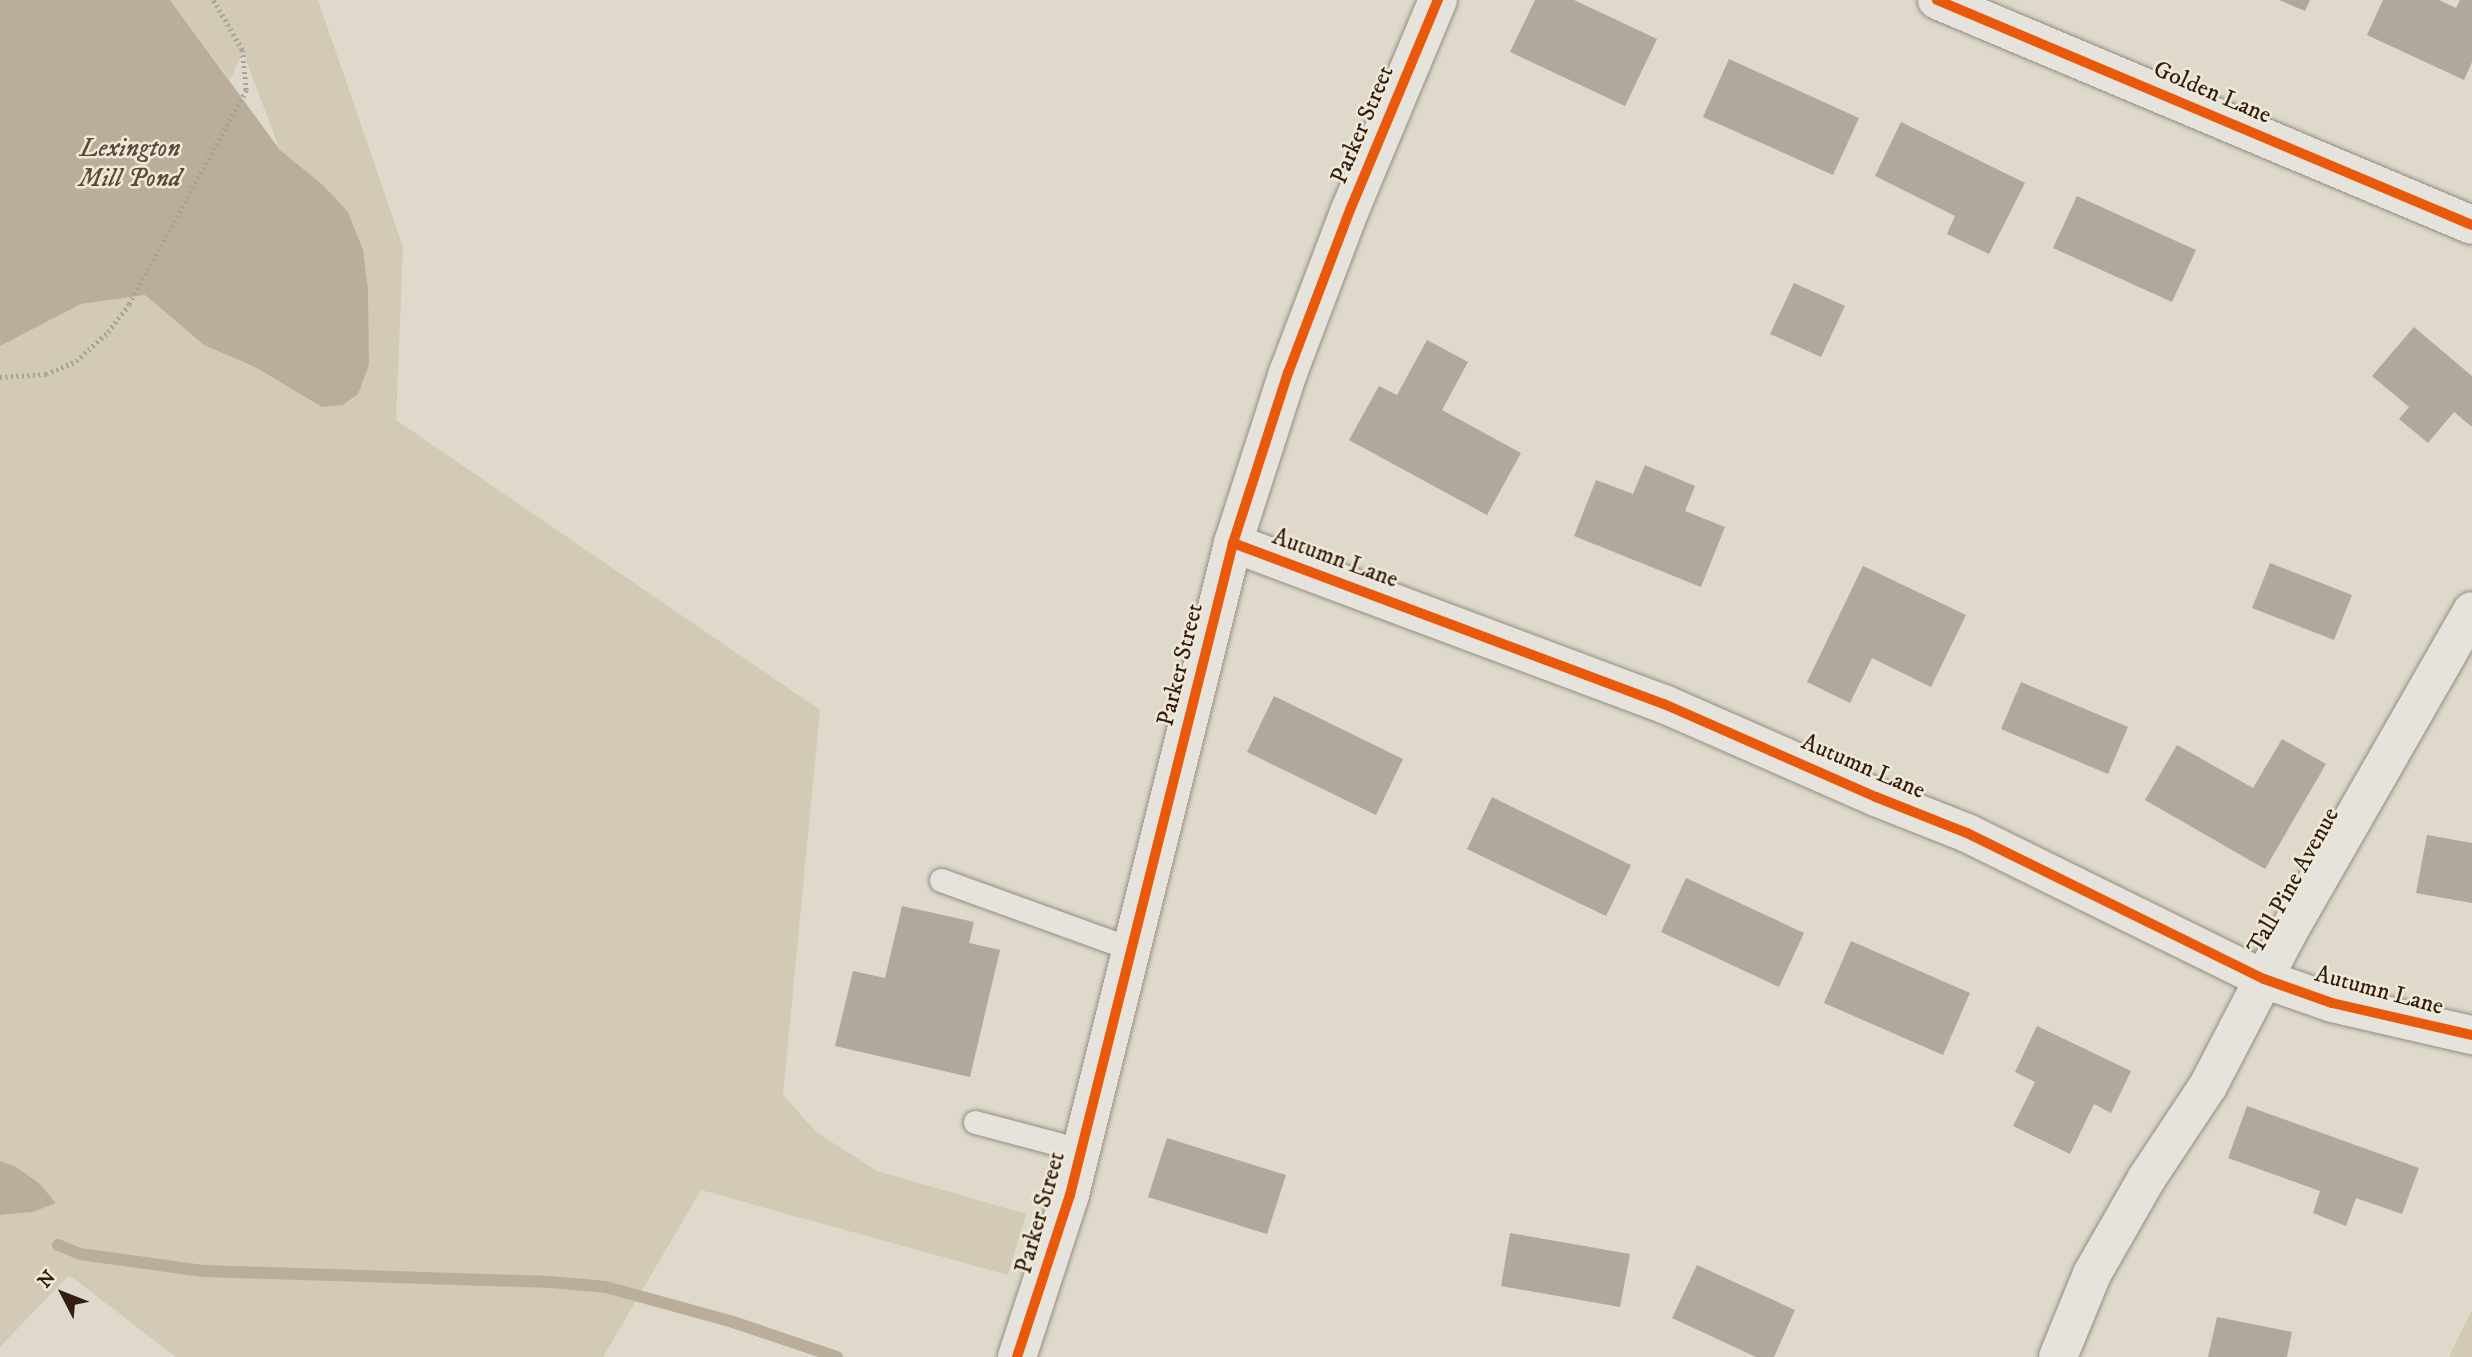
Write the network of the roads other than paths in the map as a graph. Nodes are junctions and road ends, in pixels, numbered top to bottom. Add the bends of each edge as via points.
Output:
1 (1438, 0) edge
2 (1937, 0) edge
3 (2472, 225) edge
4 (1233, 543) junction
5 (2472, 611) edge
6 (941, 880) dead end
7 (1132, 949) junction
8 (2264, 979) junction
9 (2472, 1035) edge
10 (975, 1122) dead end
11 (1081, 1150) junction
12 (1029, 1354) edge
13 (2058, 1357) edge

1 - 4 street, Parker Street via 1288,373
2 - 3 street, Golden Lane
4 - 7 street, Parker Street
4 - 8 street, Autumn Lane via 1664,704 1967,833
5 - 8 street, Tall Pine Avenue
6 - 7 lane
7 - 11 street, Parker Street
8 - 9 street, Autumn Lane via 2332,1003
8 - 13 street, Tall Pine Avenue via 2208,1086 2147,1178 2092,1274
10 - 11 lane
11 - 12 street, Parker Street

